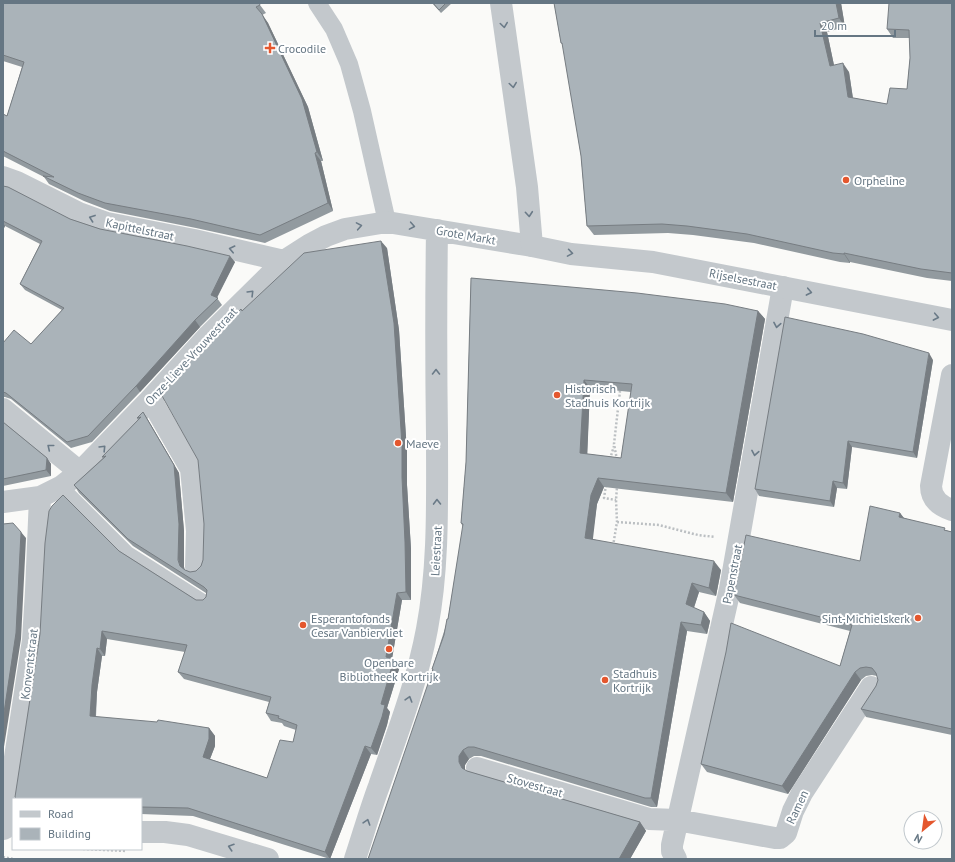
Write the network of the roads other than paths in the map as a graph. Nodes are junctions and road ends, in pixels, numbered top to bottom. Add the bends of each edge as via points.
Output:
1 (317, 3) edge
2 (501, 3) edge
3 (3, 177) edge
4 (387, 222) junction
5 (437, 230) junction
6 (532, 246) junction
7 (284, 261) junction
8 (783, 287) junction
9 (952, 320) edge
10 (952, 375) edge
11 (149, 401) junction
12 (3, 409) edge
13 (80, 472) junction
14 (62, 486) junction
15 (40, 496) junction
16 (3, 502) edge
17 (952, 510) edge
18 (196, 567) dead end
19 (205, 601) edge
20 (871, 687) dead end
21 (477, 768) dead end
22 (676, 820) junction
23 (7, 829) edge
24 (142, 832) edge
25 (268, 859) edge
26 (354, 859) edge
27 (676, 859) edge

1 - 4 street via 334,29 349,64
2 -> 6 street via 527,187
7 -> 3 street, Kapittelstraat via 107,223 79,213
4 -> 5 street, Grote Markt
7 -> 4 street, Onze-Lieve-Vrouwestraat via 326,236 345,229
5 - 6 street, Grote Markt
26 -> 5 street, Leiestraat via 417,676 434,579 437,523
6 -> 8 street, Rijselsestraat via 571,254 652,262
11 -> 7 street, Onze-Lieve-Vrouwestraat via 208,335
8 -> 9 street, Rijselsestraat
8 -> 22 street, Papenstraat via 730,589
10 - 17 street via 931,486 935,500
13 -> 11 street, Onze-Lieve-Vrouwestraat
11 - 18 street via 155,407 191,470 198,532
13 -> 12 street
13 - 14 street, Onze-Lieve-Vrouwestraat
14 - 15 street, Onze-Lieve-Vrouwestraat
14 - 19 lane via 128,552
15 - 16 street, Onze-Lieve-Vrouwestraat
15 - 23 street, Konventstraat via 33,640
20 - 22 street, Ramen via 802,793 782,837 775,838
21 - 22 street, Stovestraat via 649,819
22 - 27 street, Papenstraat via 672,845
25 -> 24 street via 188,835

